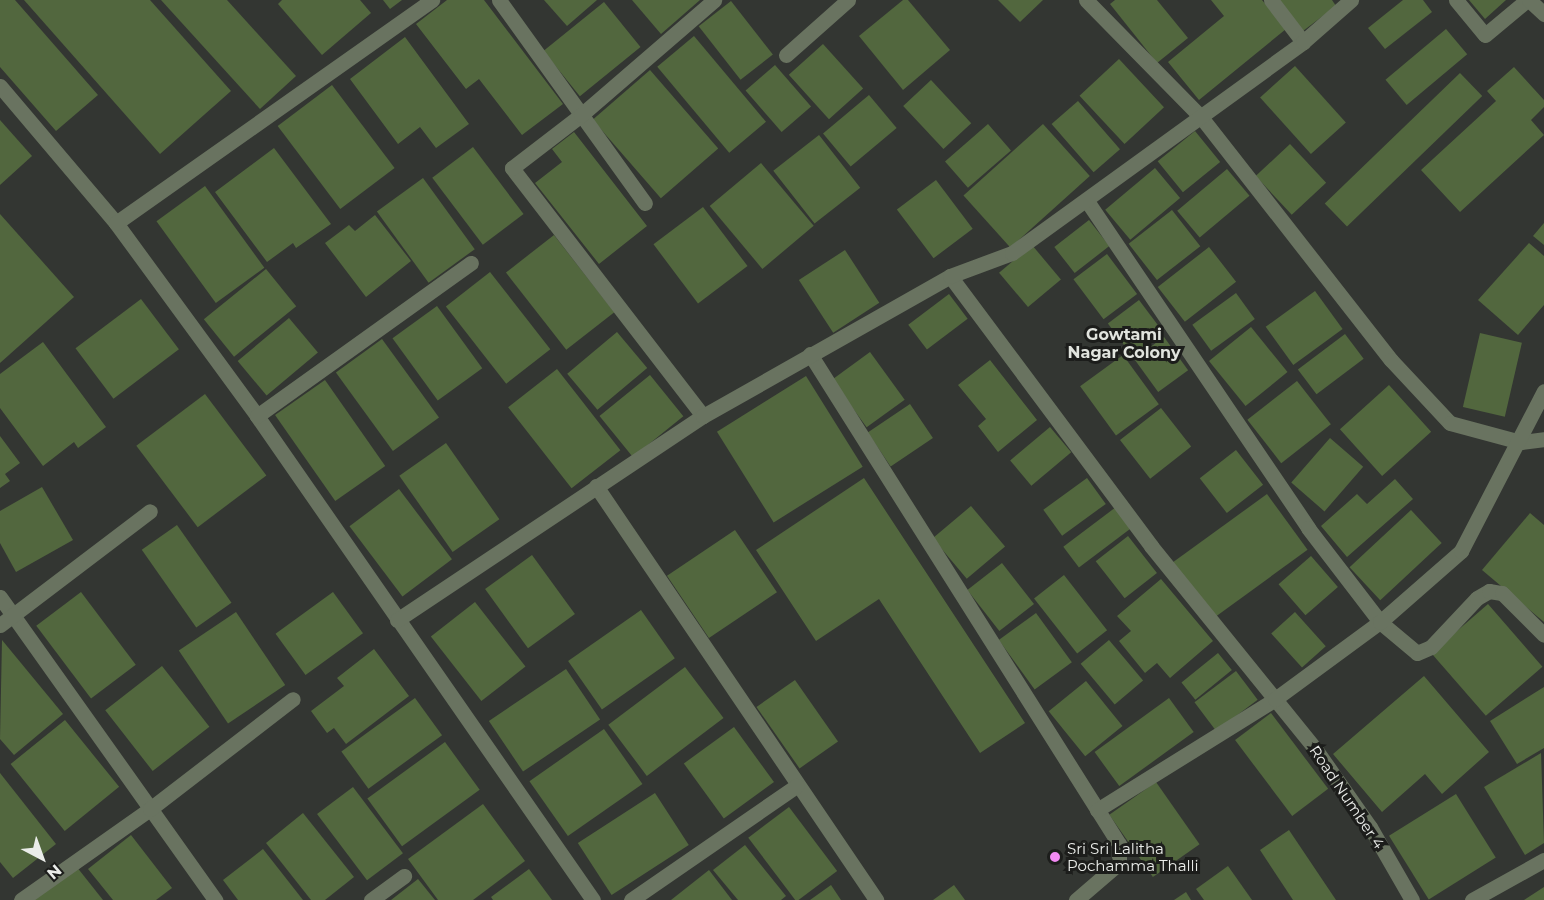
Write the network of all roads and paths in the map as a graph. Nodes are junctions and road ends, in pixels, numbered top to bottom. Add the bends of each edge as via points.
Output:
1 (432, 0) edge
2 (499, 0) edge
3 (714, 0) edge
4 (848, 0) edge
5 (1086, 0) edge
6 (1270, 0) edge
7 (1351, 0) edge
8 (1456, 0) edge
9 (1528, 0) edge
10 (1544, 14) edge
11 (1303, 42) junction
12 (786, 55) dead end
13 (0, 86) edge
14 (581, 115) junction
15 (1201, 117) junction
16 (1087, 201) junction
17 (645, 203) dead end
18 (116, 223) junction
19 (471, 263) dead end
20 (950, 276) junction
21 (810, 354) junction
22 (1544, 391) edge
23 (257, 416) junction
24 (703, 416) junction
25 (1544, 440) edge
26 (1521, 442) junction
27 (596, 486) junction
28 (150, 511) dead end
29 (0, 597) edge
30 (13, 615) junction
31 (397, 620) junction
32 (1380, 622) junction
33 (0, 625) edge
34 (1544, 635) edge
35 (293, 699) dead end
36 (1275, 699) junction
37 (796, 786) junction
38 (150, 809) junction
39 (1097, 810) junction
40 (1544, 860) edge
41 (404, 876) dead end
42 (21, 900) edge
43 (215, 900) edge
44 (371, 900) edge
45 (593, 900) edge
46 (631, 900) edge
47 (876, 900) edge
48 (1076, 900) edge
49 (1412, 900) edge
50 (1472, 900) edge

1 - 18 street
2 - 14 street
3 - 14 street
4 - 12 street
5 - 15 street
6 - 11 street
7 - 11 street
8 - 9 street via 1485,36
9 - 10 street
11 - 15 street
13 - 18 street
14 - 17 street
14 - 24 street via 512,168
15 - 16 street
15 - 26 street via 1391,360 1450,423
16 - 20 street via 1012,253
16 - 32 street via 1308,528
18 - 23 street
19 - 23 street
20 - 21 street
20 - 36 street, Road Number 4 via 1151,546
21 - 24 street
21 - 39 street
22 - 26 street
23 - 31 street
24 - 27 street
25 - 26 street
26 - 32 street via 1461,551
27 - 31 street
27 - 37 street
28 - 30 street
29 - 30 street
30 - 33 street
30 - 38 street
31 - 45 street
32 - 34 street via 1417,653 1431,647 1477,598 1489,591 1502,593
32 - 36 street
35 - 38 street
36 - 39 street
36 - 49 street, Road Number 4 via 1370,827
37 - 46 street
37 - 47 street
38 - 42 street
38 - 43 street
39 - 48 street via 1119,844 1119,863
40 - 50 street
41 - 44 street

